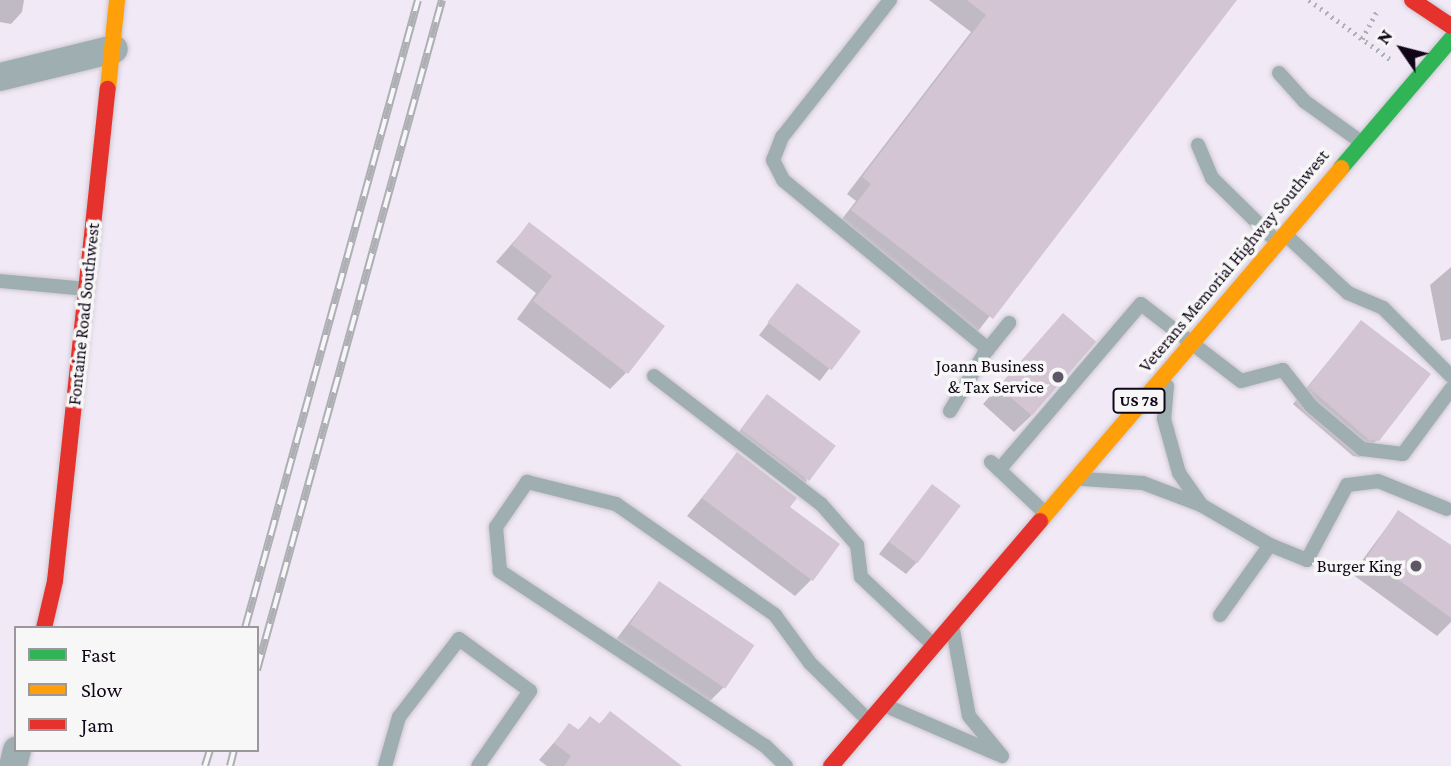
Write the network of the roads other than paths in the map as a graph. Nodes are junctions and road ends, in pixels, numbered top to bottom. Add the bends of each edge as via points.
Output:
1 (117, 0) edge
2 (890, 0) edge
3 (1412, 0) edge
4 (1451, 26) edge
5 (1451, 39) edge
6 (114, 49) junction
7 (1279, 73) dead end
8 (0, 78) edge
9 (1360, 142) junction
10 (1198, 145) dead end
11 (1279, 236) junction
12 (0, 281) edge
13 (87, 289) junction
14 (1009, 323) dead end
15 (1188, 344) junction
16 (988, 349) junction
17 (1168, 367) junction
18 (654, 376) dead end
19 (1451, 376) edge
20 (1451, 389) edge
21 (950, 411) dead end
22 (1075, 478) junction
23 (1200, 505) junction
24 (1447, 509) dead end
25 (1045, 513) junction
26 (1270, 545) junction
27 (1220, 615) dead end
28 (951, 624) junction
29 (44, 626) edge
30 (933, 645) junction
31 (883, 705) junction
32 (869, 721) junction
33 (385, 766) edge
34 (478, 766) edge
35 (786, 766) edge
36 (831, 766) edge

1 - 6 main road, Fontaine Road Southwest
2 - 16 lane via 782,137 773,160 783,180
3 - 4 main road
5 - 9 main road, Veterans Memorial Highway Southwest / US 78
6 - 8 street
6 - 13 main road, Fontaine Road Southwest
7 - 9 lane via 1304,101
9 - 11 main road, Veterans Memorial Highway Southwest / US 78
10 - 11 lane via 1212,178
11 - 15 main road, Veterans Memorial Highway Southwest / US 78
11 - 19 lane via 1348,293 1383,308
12 - 13 lane
13 - 29 main road, Fontaine Road Southwest via 55,581
14 - 16 lane
15 - 17 main road, Veterans Memorial Highway Southwest / US 78
15 - 20 lane via 1241,381 1283,370 1311,405 1362,449 1403,454
15 - 25 lane via 1140,304 995,466
16 - 21 lane
17 - 22 main road, Veterans Memorial Highway Southwest / US 78
17 - 23 lane via 1164,419 1179,473
18 - 30 lane via 821,504 857,545 861,577
22 - 23 lane via 1143,483
22 - 25 main road, Veterans Memorial Highway Southwest / US 78
23 - 26 lane
24 - 26 lane via 1378,481 1347,485 1307,560
25 - 28 main road, Veterans Memorial Highway Southwest / US 78
26 - 27 lane
28 - 30 main road, Veterans Memorial Highway Southwest / US 78
28 - 31 lane via 969,716 1002,756
30 - 31 main road, Veterans Memorial Highway Southwest / US 78
31 - 32 main road, Veterans Memorial Highway Southwest / US 78
32 - 35 lane via 810,663 775,615 616,504 527,482 496,527 500,571 765,746
32 - 36 main road, Veterans Memorial Highway Southwest / US 78
33 - 34 lane via 399,717 459,639 530,691

